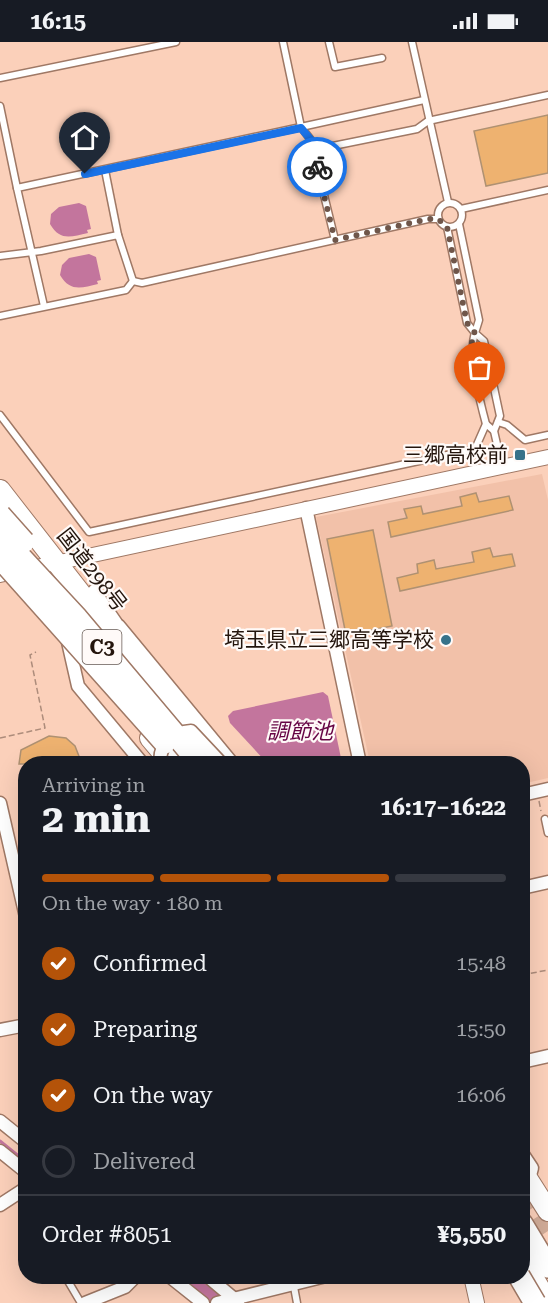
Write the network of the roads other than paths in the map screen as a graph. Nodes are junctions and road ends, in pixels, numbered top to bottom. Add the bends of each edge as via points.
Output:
1 (176, 42) edge
2 (283, 42) edge
3 (329, 42) edge
4 (412, 42) edge
5 (382, 58) dead end
6 (0, 78) edge
7 (548, 94) edge
8 (424, 100) junction
9 (0, 106) edge
10 (428, 121) junction
11 (301, 128) junction
12 (313, 150) junction
13 (105, 170) junction
14 (17, 188) junction
15 (548, 189) edge
16 (448, 202) junction
17 (461, 209) junction
18 (438, 219) junction
19 (459, 224) junction
20 (447, 227) junction
21 (118, 235) junction
22 (335, 240) junction
23 (30, 251) junction
24 (0, 256) edge
25 (133, 282) junction
26 (44, 306) junction
27 (0, 316) edge
28 (475, 333) junction
29 (0, 415) edge
30 (498, 422) junction
31 (486, 424) junction
32 (494, 431) junction
33 (548, 435) edge
34 (548, 457) edge
35 (502, 467) junction
36 (0, 490) edge
37 (306, 508) junction
38 (0, 516) edge
39 (0, 535) edge
40 (57, 564) junction
41 (2, 569) edge
42 (93, 600) junction
43 (118, 626) junction
44 (68, 642) junction
45 (135, 685) junction
46 (136, 756) edge
47 (160, 756) edge
48 (165, 756) edge
49 (177, 756) edge
50 (193, 756) edge
51 (208, 756) edge
52 (214, 756) edge
53 (227, 756) edge
54 (358, 756) edge
55 (0, 802) edge
56 (545, 819) road end
57 (548, 833) edge
58 (18, 882) edge
59 (548, 882) edge
60 (530, 886) edge
61 (18, 1027) edge
62 (0, 1030) edge
63 (548, 1056) edge
64 (530, 1060) edge
65 (0, 1121) edge
66 (18, 1136) edge
67 (0, 1151) edge
68 (18, 1166) edge
69 (530, 1178) edge
70 (530, 1181) edge
71 (18, 1193) edge
72 (548, 1194) edge
73 (0, 1204) edge
74 (548, 1211) edge
75 (530, 1219) edge
76 (530, 1237) edge
77 (548, 1247) edge
78 (548, 1267) edge
79 (530, 1277) edge
80 (70, 1284) edge
81 (128, 1284) edge
82 (179, 1284) edge
83 (217, 1284) edge
84 (282, 1284) edge
85 (294, 1284) edge
86 (473, 1284) edge
87 (528, 1284) edge
88 (236, 1300) edge
89 (548, 1302) edge
90 (81, 1303) edge
91 (85, 1303) edge
92 (202, 1303) edge
93 (217, 1303) edge
94 (297, 1303) edge
95 (477, 1303) edge
96 (535, 1303) edge

1 - 6 lane
2 - 11 lane
3 - 5 lane via 335,67
4 - 8 lane
7 - 10 lane
8 - 10 lane
8 - 11 lane
9 - 14 lane
10 - 12 lane via 417,129
10 - 16 lane
11 - 12 lane via 311,140
11 - 13 lane
12 - 22 lane
13 - 14 lane
13 - 21 lane
14 - 23 lane
15 - 17 lane
16 - 17 lane
16 - 18 lane via 439,208
17 - 19 lane
18 - 20 lane
18 - 22 lane
19 - 20 lane
19 - 28 lane via 479,320
20 - 28 lane via 467,323
21 - 23 lane
21 - 25 lane
22 - 25 lane
23 - 24 lane
23 - 26 lane
25 - 26 lane via 126,290
26 - 27 lane
28 - 30 lane via 484,341
28 - 31 lane via 471,345
29 - 31 lane via 89,532 475,449
30 - 32 lane
30 - 33 lane via 525,440
31 - 32 lane
32 - 35 lane
34 - 35 street
35 - 37 street
36 - 40 highway, 国道298号
37 - 40 street
37 - 54 street
38 - 45 highway, bridge via 106,643
39 - 45 highway, C3, bridge
40 - 41 street
40 - 42 highway, 国道298号
41 - 44 highway
41 - 49 highway, C3, bridge
42 - 43 street
42 - 43 street
42 - 51 highway, 国道298号
43 - 53 street
44 - 46 street via 78,686
44 - 48 highway
45 - 50 highway, C3, bridge
47 - 52 street, bridge via 164,746 179,732 191,731
55 - 58 street
56 - 57 lane
59 - 60 street
61 - 62 street
63 - 64 street
65 - 66 street
67 - 68 street
69 - 72 street
70 - 74 highway
71 - 73 street
75 - 77 highway
76 - 78 highway
79 - 89 highway
80 - 90 lane
81 - 91 street
82 - 92 street
83 - 88 street
84 - 88 street
85 - 94 lane
86 - 95 street
87 - 96 highway, bridge
88 - 93 street

